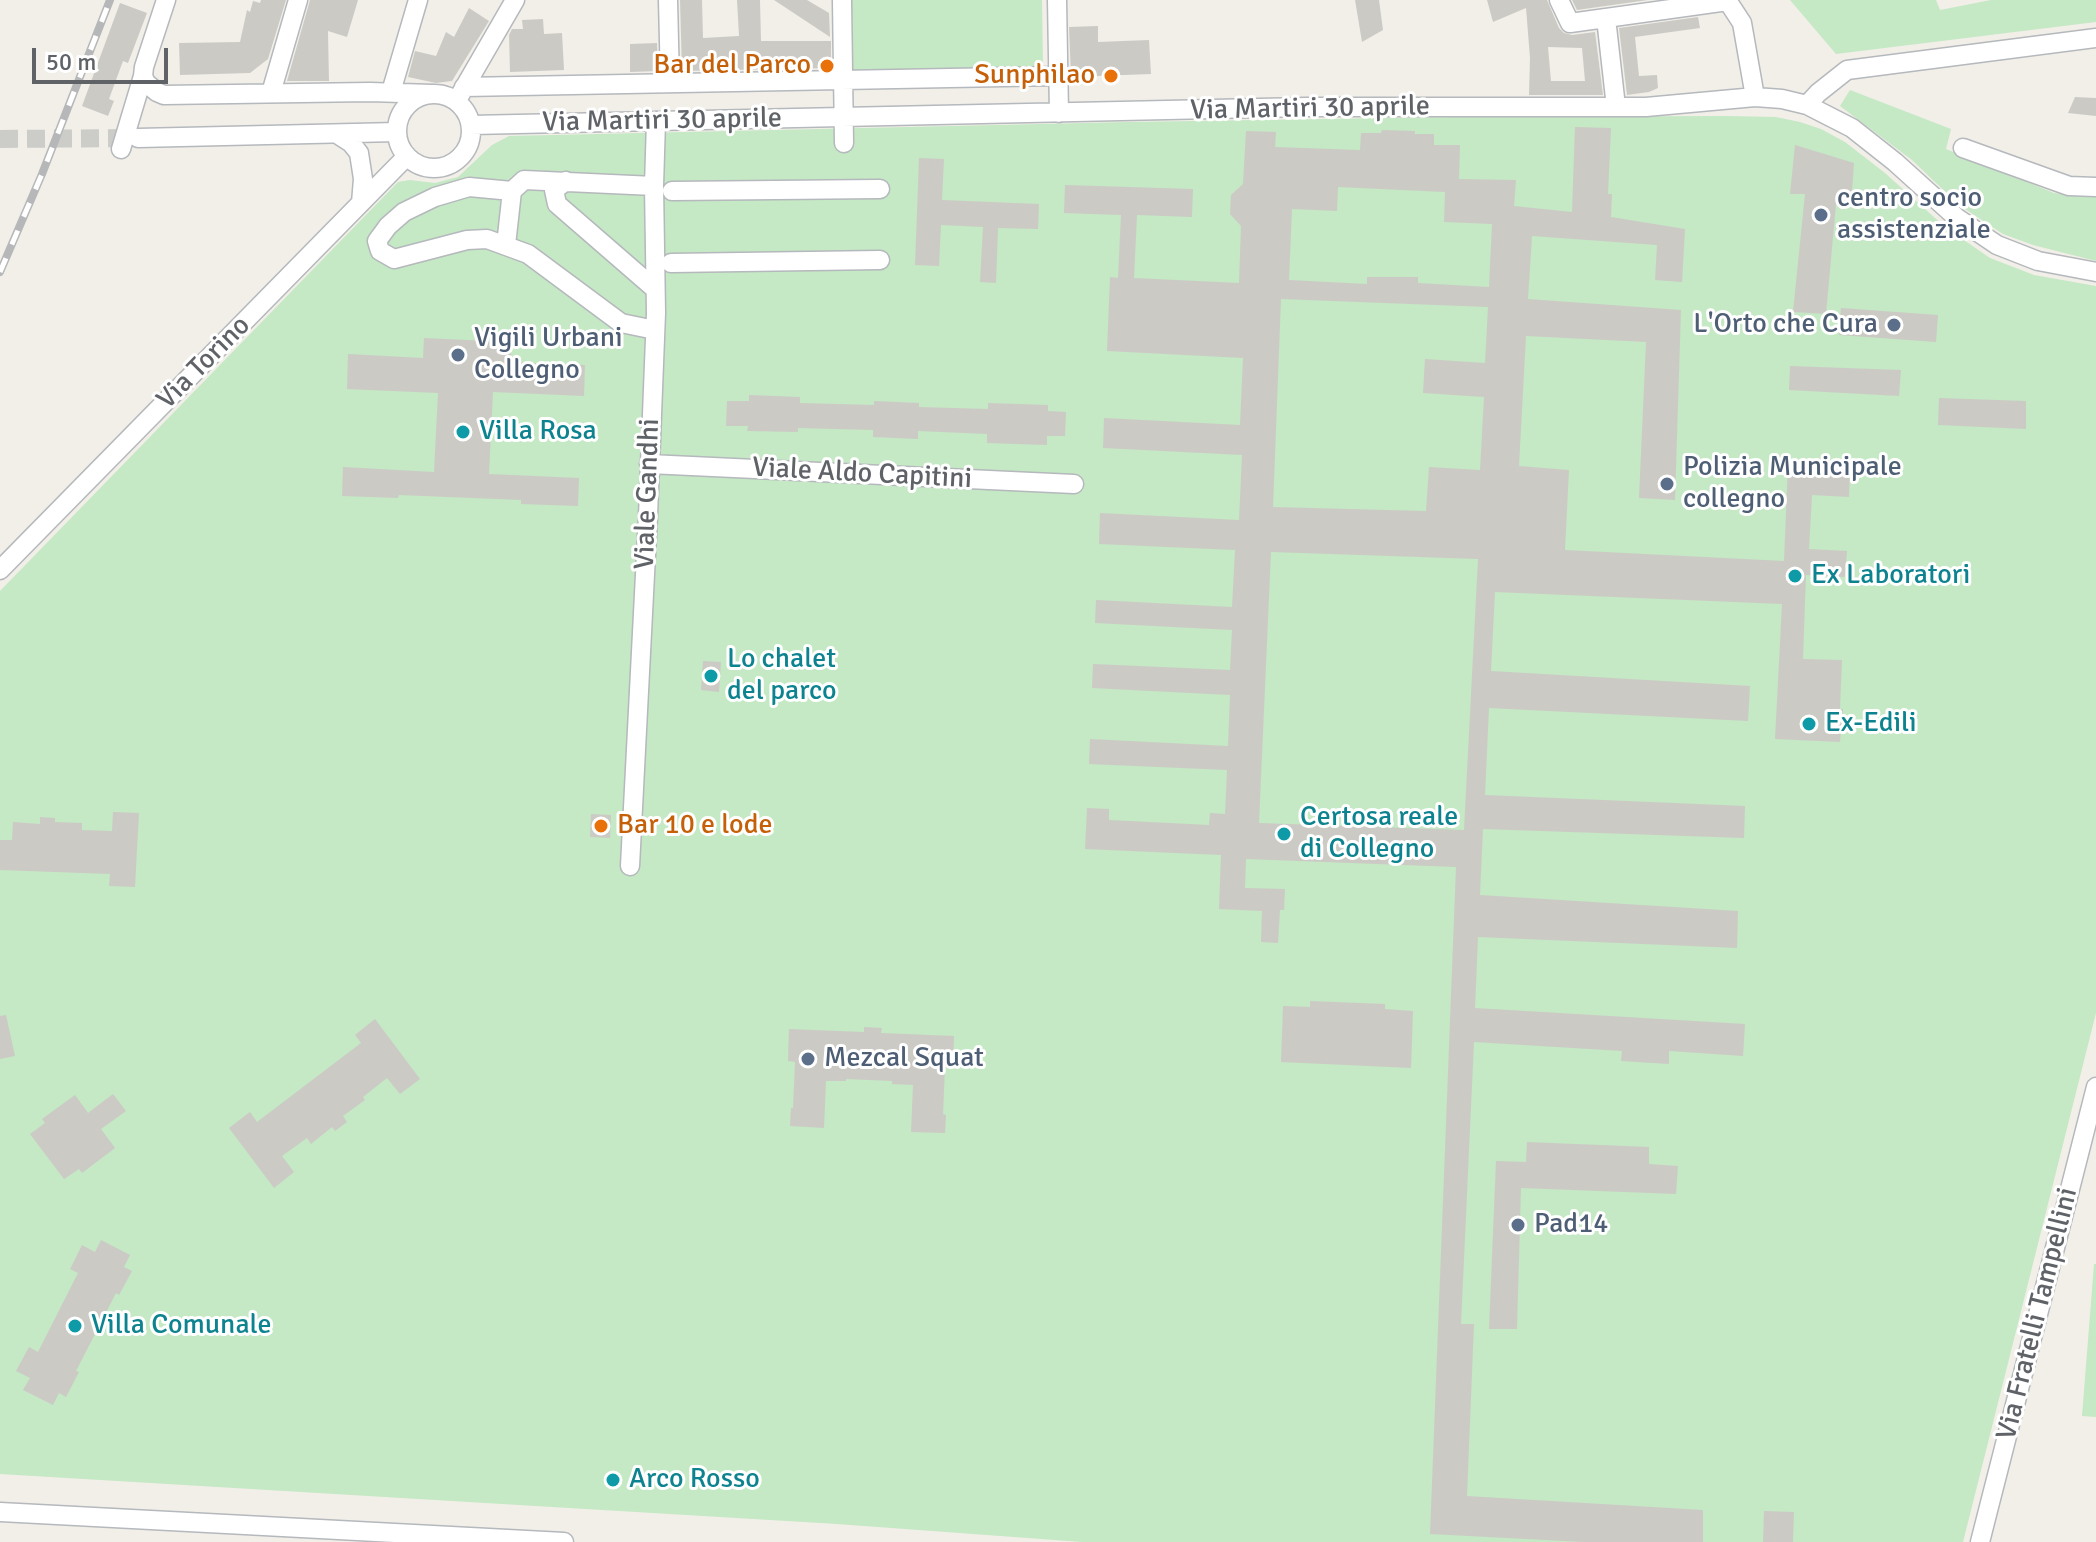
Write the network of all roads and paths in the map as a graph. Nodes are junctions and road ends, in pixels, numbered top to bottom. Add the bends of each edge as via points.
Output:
1 (166, 0) edge
2 (298, 0) edge
3 (418, 0) edge
4 (515, 0) edge
5 (668, 0) edge
6 (842, 0) edge
7 (1057, 0) edge
8 (1559, 0) edge
9 (1728, 0) edge
10 (1606, 18) junction
11 (2096, 38) edge
12 (1058, 76) junction
13 (145, 80) junction
14 (844, 80) junction
15 (670, 83) junction
16 (391, 92) junction
17 (271, 93) junction
18 (432, 94) junction
19 (460, 94) junction
20 (1755, 97) junction
21 (1807, 105) junction
22 (1616, 107) junction
23 (1059, 113) junction
24 (844, 118) junction
25 (656, 121) junction
26 (471, 125) junction
27 (397, 132) junction
28 (336, 134) junction
29 (138, 138) tunnel mouth
30 (844, 143) dead end
31 (1963, 148) dead end
32 (121, 149) dead end
33 (407, 156) junction
34 (566, 181) junction
35 (2096, 187) edge
36 (663, 188) junction
37 (880, 189) dead end
38 (512, 191) junction
39 (361, 203) junction
40 (506, 245) junction
41 (880, 260) dead end
42 (671, 263) dead end
43 (2096, 272) edge
44 (655, 289) junction
45 (655, 330) junction
46 (649, 464) junction
47 (1074, 484) dead end
48 (0, 570) edge
49 (630, 866) dead end
50 (2096, 1087) edge
51 (0, 1512) edge
52 (391, 1537) edge
53 (564, 1542) edge
54 (1980, 1542) edge

1 - 13 street via 144,67
2 - 17 street
3 - 16 street
4 - 19 street
5 - 15 street
6 - 14 street
7 - 12 street
8 - 10 street via 1570,23
9 - 10 street
9 - 20 street via 1742,23
10 - 22 street
11 - 21 street via 1847,70
12 - 14 street, Via Martiri 30 aprile
12 - 23 street
13 - 17 street via 164,95
13 - 32 street
14 - 15 street, Via Martiri 30 aprile
14 - 24 street
15 - 19 street, Via Martiri 30 aprile
16 - 17 street
16 - 18 street
18 - 19 street
18 - 27 street via 407,106
19 - 26 street
20 - 21 street, Via Martiri 30 aprile
20 - 22 street, Via Martiri 30 aprile
21 - 43 street, Via Martiri 30 aprile via 1852,128 1957,218 1997,245 2038,261
22 - 23 street, Via Martiri 30 aprile
23 - 24 street, Via Martiri 30 aprile
24 - 25 street, Via Martiri 30 aprile
24 - 30 street
25 - 26 street, Via Martiri 30 aprile
25 - 36 street, Viale Gandhi
26 - 33 street via 467,149 446,166 418,165
27 - 28 street
27 - 33 street
28 - 29 street
28 - 39 street via 359,153
31 - 35 street via 2069,186
33 - 39 street, Via Torino
34 - 36 street
34 - 38 street via 524,180
34 - 44 street via 554,190 557,204
36 - 37 street
36 - 44 street, Viale Gandhi
38 - 40 street
38 - 40 street via 469,187 435,197 404,212 377,241 380,251 394,259 467,240
39 - 48 street, Via Torino
40 - 45 street via 528,254 621,323
41 - 42 street
44 - 45 street, Viale Gandhi
45 - 46 street, Viale Gandhi
46 - 47 street, Viale Aldo Capitini
46 - 49 street, Viale Gandhi
50 - 54 street, Via Fratelli Tampellini
51 - 52 street
52 - 53 street

